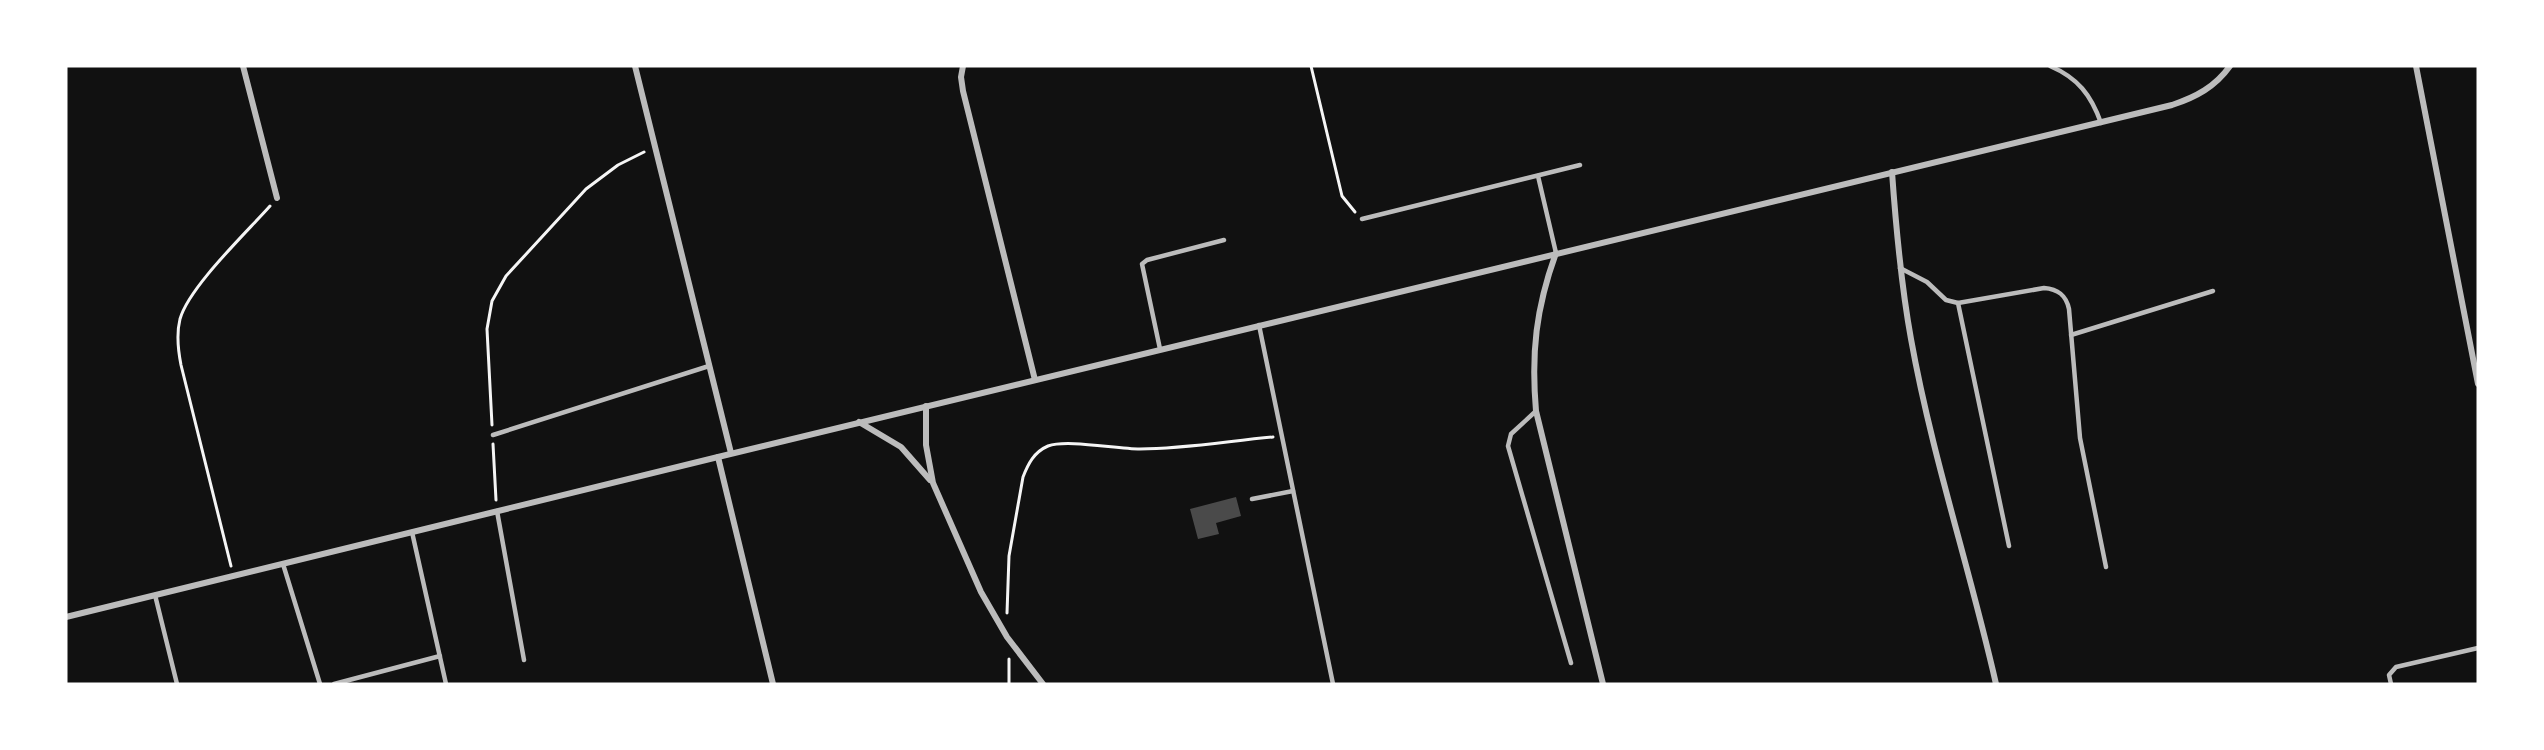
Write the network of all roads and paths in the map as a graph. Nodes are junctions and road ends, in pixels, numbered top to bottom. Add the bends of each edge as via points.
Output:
1 (243, 66) edge
2 (635, 66) edge
3 (963, 66) edge
4 (1311, 66) edge
5 (2050, 66) edge
6 (2230, 66) edge
7 (2416, 66) edge
8 (2100, 123) junction
9 (655, 147) junction
10 (1580, 165) dead end
11 (1892, 172) junction
12 (1538, 176) junction
13 (277, 198) joint
14 (1362, 219) joint
15 (1224, 240) dead end
16 (1556, 253) junction
17 (1900, 268) junction
18 (2213, 291) dead end
19 (1958, 303) junction
20 (1259, 325) junction
21 (2071, 335) junction
22 (1160, 350) junction
23 (709, 366) junction
24 (1035, 380) junction
25 (2478, 384) edge
26 (926, 406) junction
27 (1536, 411) junction
28 (859, 422) junction
29 (493, 435) junction
30 (1282, 436) junction
31 (731, 453) junction
32 (718, 457) junction
33 (933, 483) junction
34 (1293, 491) junction
35 (1252, 499) dead end
36 (497, 511) junction
37 (412, 532) junction
38 (2009, 546) dead end
39 (283, 564) junction
40 (2106, 567) dead end
41 (234, 576) junction
42 (155, 595) junction
43 (66, 617) edge
44 (1007, 637) junction
45 (2478, 648) edge
46 (440, 656) junction
47 (524, 660) dead end
48 (1571, 663) dead end
49 (177, 684) edge
50 (320, 684) edge
51 (334, 684) edge
52 (446, 684) edge
53 (773, 684) edge
54 (1010, 684) edge
55 (1043, 684) edge
56 (1333, 684) edge
57 (1603, 684) edge
58 (1996, 684) edge
59 (2391, 684) edge

1 - 13 street
2 - 9 street
3 - 24 street via 963,91
4 - 14 path via 1342,196
5 - 8 lane via 2082,86 2094,103
6 - 8 street via 2197,96
7 - 25 street
8 - 11 street
9 - 23 street
9 - 29 path via 618,165 586,189 498,288 487,330
10 - 12 lane
11 - 16 street
11 - 17 street
12 - 14 lane
12 - 16 lane
13 - 41 path via 195,290 180,318 178,334 182,365
15 - 22 lane via 1142,264
16 - 20 street
16 - 27 street via 1535,330
17 - 19 lane via 1926,282 1946,300
17 - 58 street via 1923,395
18 - 21 lane
19 - 21 lane via 2052,289 2067,302
19 - 38 lane
20 - 22 street
20 - 30 lane
21 - 40 lane via 2081,444
22 - 24 street
23 - 29 lane
23 - 31 street
24 - 26 street
26 - 28 street
26 - 33 street via 926,445
27 - 48 lane via 1514,430 1508,446
27 - 57 street
28 - 31 street
28 - 33 street via 901,447
29 - 36 path
30 - 34 lane
30 - 44 path via 1142,449 1059,443 1035,455 1023,477 1015,517
31 - 32 street
32 - 36 street
32 - 53 street
33 - 44 street via 981,592
34 - 35 lane
34 - 56 lane
36 - 37 street
36 - 47 lane
37 - 39 street
37 - 46 lane
39 - 41 street
39 - 50 lane
41 - 42 street
42 - 43 street
42 - 49 lane
44 - 54 path
44 - 55 street
45 - 59 lane via 2396,667 2389,675
46 - 51 lane
46 - 52 lane

